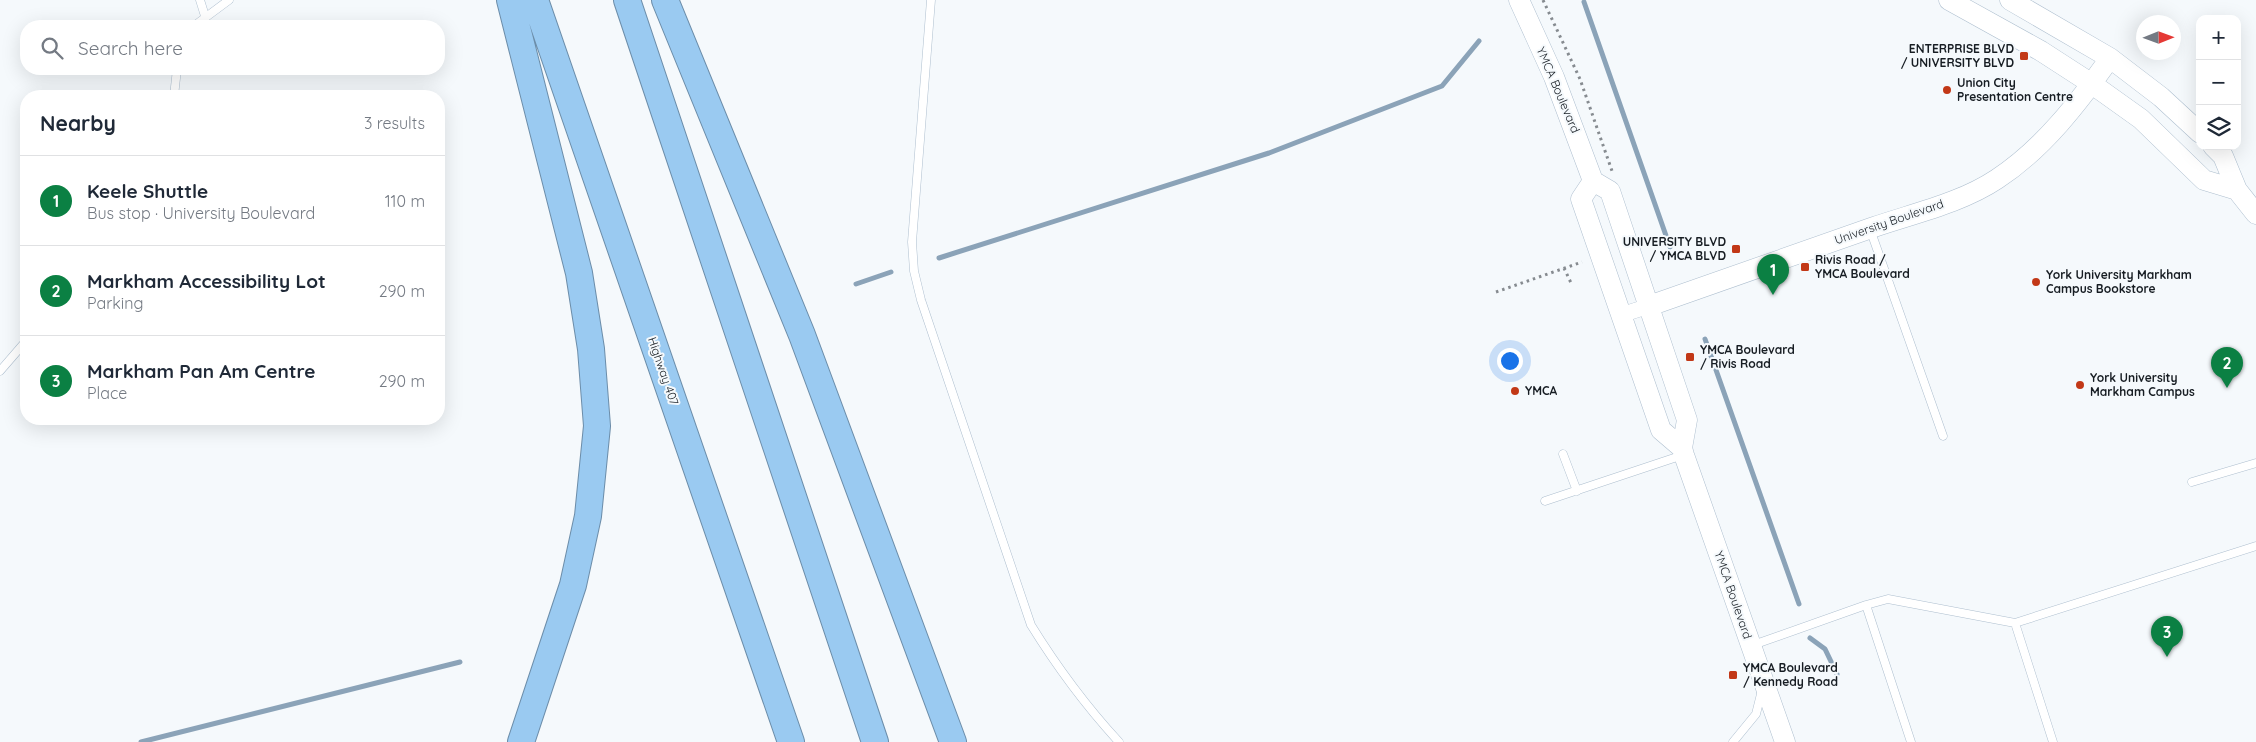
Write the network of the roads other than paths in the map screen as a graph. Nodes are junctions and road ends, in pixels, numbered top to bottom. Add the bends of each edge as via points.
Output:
1 (200, 0) edge
2 (229, 0) edge
3 (510, 0) edge
4 (535, 0) edge
5 (627, 0) edge
6 (664, 0) edge
7 (930, 0) edge
8 (1519, 0) edge
9 (1949, 0) edge
10 (2010, 0) edge
11 (205, 16) junction
12 (201, 20) edge
13 (2110, 58) junction
14 (176, 75) edge
15 (2092, 84) junction
16 (175, 90) edge
17 (2196, 129) edge
18 (2217, 150) edge
19 (1593, 182) junction
20 (2237, 190) junction
21 (2256, 214) edge
22 (1870, 229) junction
23 (1649, 306) junction
24 (1621, 315) junction
25 (20, 348) edge
26 (0, 371) edge
27 (1943, 436) dead end
28 (1683, 452) junction
29 (1563, 454) dead end
30 (2256, 463) edge
31 (2192, 482) dead end
32 (1577, 491) junction
33 (1545, 501) dead end
34 (2256, 546) edge
35 (1866, 605) junction
36 (2015, 622) junction
37 (1751, 646) junction
38 (1764, 684) junction
39 (522, 742) edge
40 (791, 742) edge
41 (875, 742) edge
42 (953, 742) edge
43 (1119, 742) edge
44 (1733, 742) edge
45 (1785, 742) edge
46 (1911, 742) edge
47 (2053, 742) edge

1 - 11 lane
2 - 11 lane
3 - 39 highway via 579,273 597,426 588,516 573,585
4 - 40 highway, Highway 407
5 - 41 highway
6 - 42 highway via 802,335
7 - 43 lane via 912,242 921,300 1031,625 1056,666
8 - 19 main road, YMCA Boulevard via 1554,77
9 - 15 main road
10 - 13 main road
11 - 12 lane
13 - 15 main road, University Boulevard
13 - 17 main road via 2161,97
14 - 16 lane
15 - 20 main road via 2141,119 2204,180
15 - 22 main road, University Boulevard via 2048,134 1996,179 1940,204
18 - 20 main road via 2223,156
19 - 23 main road, YMCA Boulevard via 1610,191
19 - 24 main road via 1580,199
20 - 21 main road
22 - 23 main road, University Boulevard
22 - 27 lane
23 - 24 street, University Boulevard
23 - 28 main road, YMCA Boulevard via 1687,420
24 - 28 main road via 1661,430
25 - 26 lane
28 - 32 lane
28 - 37 main road, YMCA Boulevard
29 - 32 lane
30 - 31 lane
32 - 33 lane
34 - 36 lane
35 - 36 lane via 1888,599
35 - 37 lane
35 - 46 lane
36 - 47 lane
37 - 38 main road, YMCA Boulevard
38 - 44 lane via 1756,714
38 - 45 main road, YMCA Boulevard

